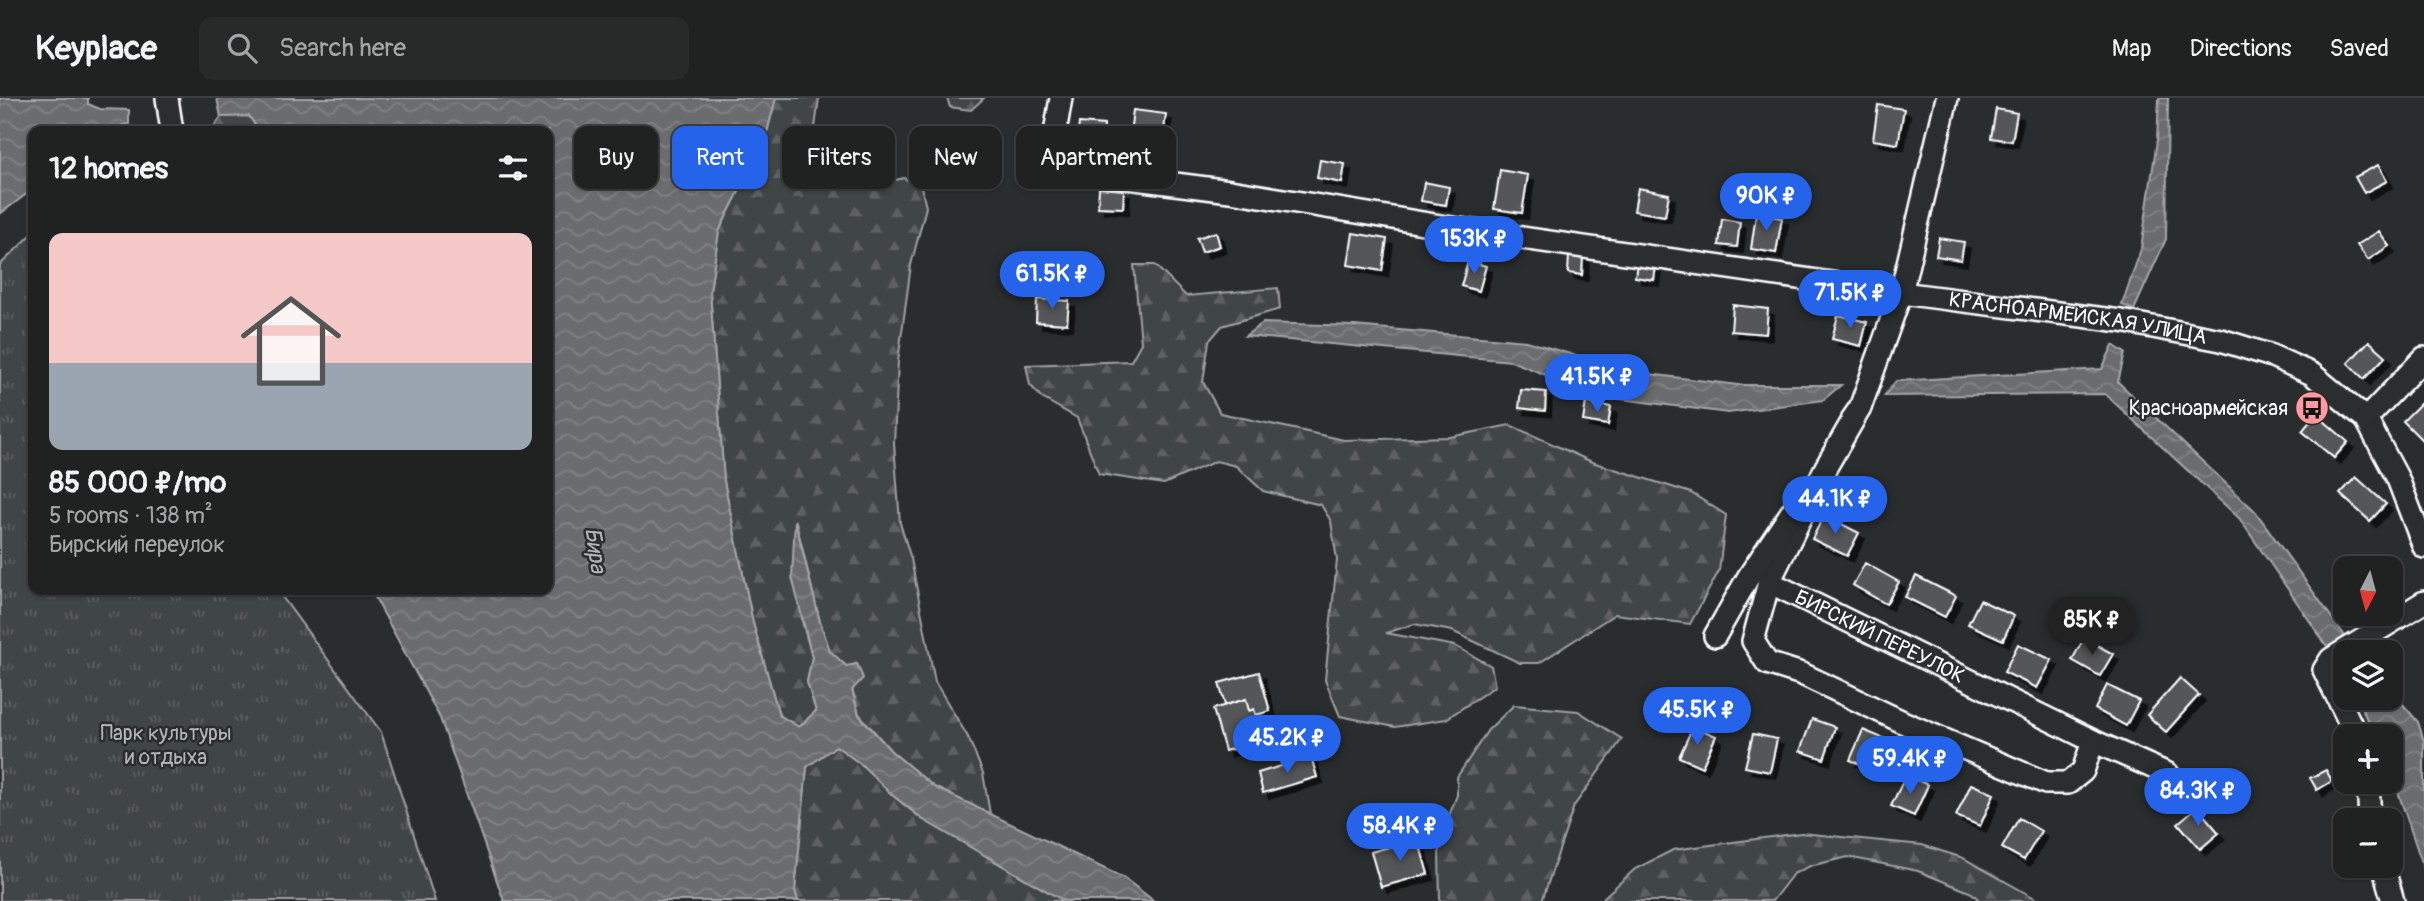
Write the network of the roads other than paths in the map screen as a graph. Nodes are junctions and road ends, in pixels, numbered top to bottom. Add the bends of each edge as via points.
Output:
1 (167, 98) edge
2 (1060, 98) edge
3 (1947, 98) edge
4 (171, 126) edge
5 (1901, 293) junction
6 (2424, 358) edge
7 (1860, 408) junction
8 (2366, 419) junction
9 (2424, 547) edge
10 (1769, 582) junction
11 (2424, 602) edge
12 (1715, 636) dead end
13 (2351, 724) edge
14 (2093, 741) junction
15 (2168, 774) dead end
16 (2386, 878) edge
17 (2393, 901) edge

1 - 4 street
2 - 5 street, КРАСНОАРМЕЙСКАЯ УЛИЦА via 1049,167
3 - 5 street
5 - 7 street
5 - 8 street, КРАСНОАРМЕЙСКАЯ УЛИЦА via 2121,321 2221,340 2312,374
6 - 8 street
7 - 10 street, БИРСКИЙ ПЕРЕУЛОК
7 - 12 street via 1749,576
8 - 9 street, КРАСНОАРМЕЙСКАЯ УЛИЦА via 2398,479
10 - 14 street, БИРСКИЙ ПЕРЕУЛОК
10 - 14 street via 1753,641 1767,663 1802,674 2046,783 2068,783 2083,771
11 - 13 street via 2331,659 2324,670
14 - 15 street, БИРСКИЙ ПЕРЕУЛОК
16 - 17 street

